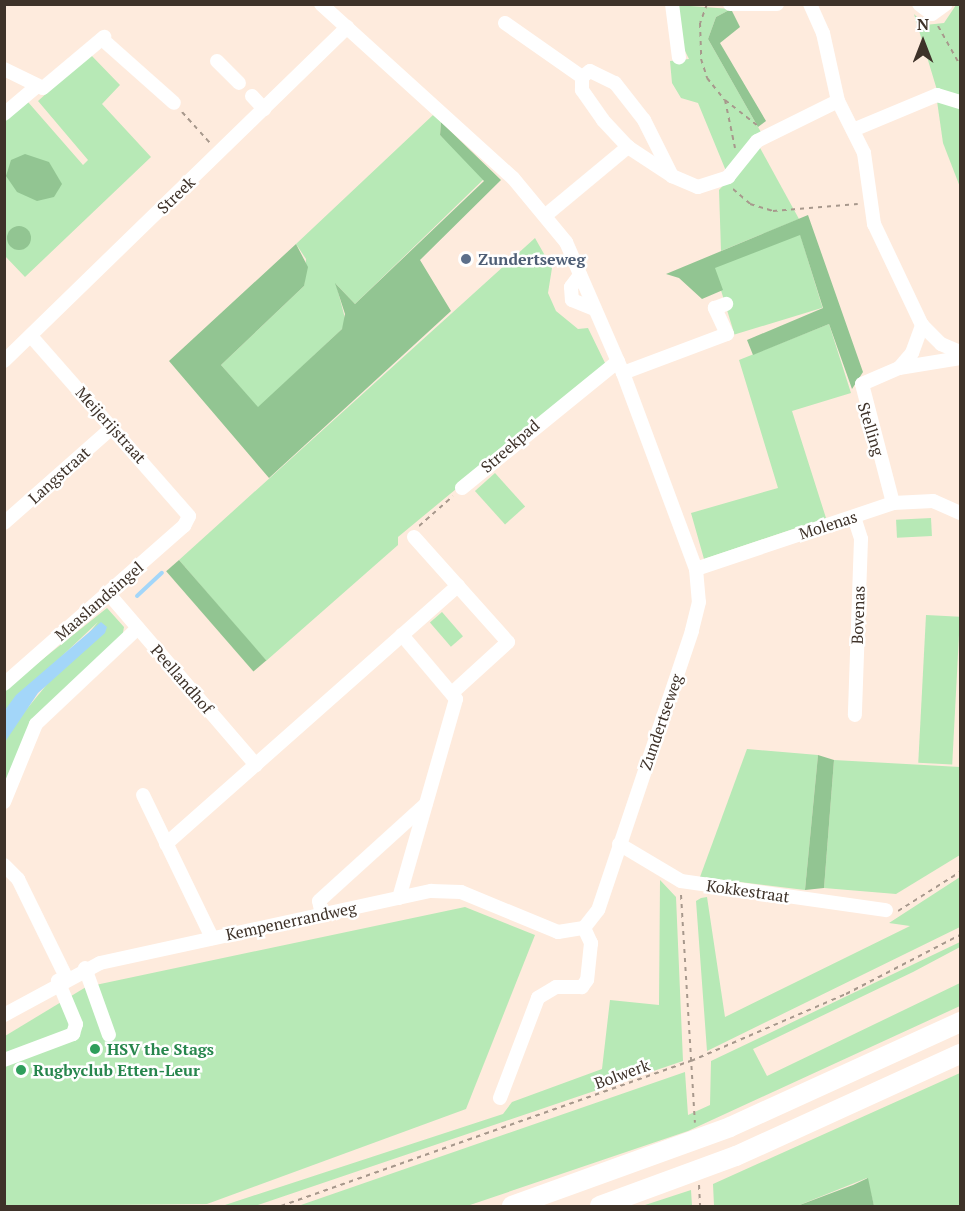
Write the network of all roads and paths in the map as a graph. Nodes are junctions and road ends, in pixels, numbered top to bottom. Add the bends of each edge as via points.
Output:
1 (321, 4) edge
2 (672, 4) edge
3 (707, 4) edge
4 (730, 4) edge
5 (777, 4) edge
6 (810, 4) edge
7 (919, 4) edge
8 (940, 9) edge
9 (505, 23) dead end
10 (348, 27) junction
11 (679, 58) dead end
12 (218, 61) dead end
13 (960, 65) edge
14 (4, 69) edge
15 (582, 77) junction
16 (239, 83) dead end
17 (36, 87) junction
18 (252, 96) dead end
19 (725, 100) junction
20 (838, 101) junction
21 (960, 102) edge
22 (174, 103) joint
23 (264, 109) junction
24 (4, 114) edge
25 (852, 130) junction
26 (773, 133) junction
27 (628, 147) junction
28 (220, 152) junction
29 (738, 164) junction
30 (672, 176) junction
31 (728, 177) junction
32 (870, 204) junction
33 (546, 215) junction
34 (726, 303) dead end
35 (922, 325) junction
36 (31, 336) junction
37 (960, 352) edge
38 (960, 358) edge
39 (4, 361) edge
40 (621, 367) junction
41 (899, 368) junction
42 (113, 427) junction
43 (462, 488) joint
44 (893, 503) junction
45 (960, 513) edge
46 (189, 516) joint
47 (854, 517) junction
48 (4, 523) edge
49 (414, 537) joint
50 (696, 569) junction
51 (458, 586) junction
52 (108, 593) junction
53 (138, 628) junction
54 (402, 635) junction
55 (4, 684) edge
56 (453, 692) junction
57 (855, 715) dead end
58 (256, 765) junction
59 (143, 795) dead end
60 (4, 802) edge
61 (426, 804) junction
62 (166, 844) junction
63 (619, 844) junction
64 (4, 865) edge
65 (960, 872) edge
66 (681, 881) junction
67 (399, 898) junction
68 (886, 910) joint
69 (322, 915) junction
70 (584, 928) junction
71 (960, 935) edge
72 (212, 938) junction
73 (85, 968) junction
74 (62, 979) junction
75 (4, 1015) edge
76 (960, 1022) edge
77 (109, 1035) dead end
78 (960, 1054) edge
79 (4, 1060) edge
80 (691, 1061) junction
81 (693, 1095) dead end
82 (501, 1098) dead end
83 (281, 1206) edge
84 (512, 1206) edge
85 (600, 1206) edge

1 - 10 street, Zundertseweg
2 - 11 street
3 - 19 path via 700,23 701,59 707,78
4 - 5 street
6 - 20 street via 825,42
7 - 8 street
8 - 13 path via 941,37
9 - 15 street
10 - 23 street, Streek
10 - 33 street, Zundertseweg via 513,178
12 - 16 street
14 - 17 street
15 - 27 street via 582,90
15 - 30 street via 600,71 615,83 644,120
17 - 22 street via 51,84 103,38
17 - 24 street
18 - 23 street
19 - 26 path
19 - 29 path
20 - 25 street
20 - 26 street
21 - 25 street via 937,95
22 - 28 path
23 - 28 street, Streek
25 - 32 street via 864,153
26 - 29 street via 749,147
27 - 30 street
27 - 33 street
28 - 36 street, Streek
29 - 31 street
30 - 31 street via 698,187
31 - 32 path via 735,194 772,211
32 - 35 street
33 - 40 street, Zundertseweg via 566,242
34 - 40 street, Streekpad via 716,308 727,334
35 - 37 street via 941,344
35 - 41 street via 912,353
36 - 39 street, Streek
36 - 42 street, Meijerijstraat
38 - 41 street, Stelling
40 - 43 street, Streekpad
40 - 50 street, Zundertseweg
41 - 44 street, Stelling via 869,378 860,394
42 - 46 street, Meijerijstraat
42 - 48 street, Langstraat
43 - 49 path via 410,533
44 - 45 street, Molenas via 933,501
44 - 47 street, Molenas
46 - 52 street, Maaslandsingel via 184,526
47 - 50 street, Molenas
47 - 57 street, Bovenas via 861,539
49 - 51 street
50 - 63 street, Zundertseweg via 699,602 692,631
51 - 54 street
51 - 56 street via 508,642
52 - 53 street, Peellandhof
52 - 55 street, Maaslandsingel
53 - 58 street, Peellandhof
53 - 60 street via 36,724
54 - 56 street
54 - 58 street
56 - 61 street via 455,705
58 - 62 street
59 - 62 street
61 - 67 street
61 - 69 street via 319,901
62 - 72 street
63 - 66 street, Kokkestraat
63 - 70 street, Zundertseweg via 598,910
64 - 74 street via 18,879
65 - 68 path via 898,911
66 - 68 street, Kokkestraat
66 - 80 path
67 - 69 street, Kempenerrandweg
67 - 70 street, Kempenerrandweg via 452,890 558,932
69 - 72 street, Kempenerrandweg
70 - 82 street via 591,943 585,984 556,987 538,998
71 - 80 path, Bolwerk via 846,994
72 - 73 street, Kempenerrandweg
73 - 74 street, Kempenerrandweg
73 - 77 street
74 - 75 street, Kempenerrandweg
74 - 79 street via 76,1024 73,1034
76 - 84 highway via 730,1127
78 - 85 highway via 767,1143
80 - 81 path
80 - 83 path, Bolwerk

